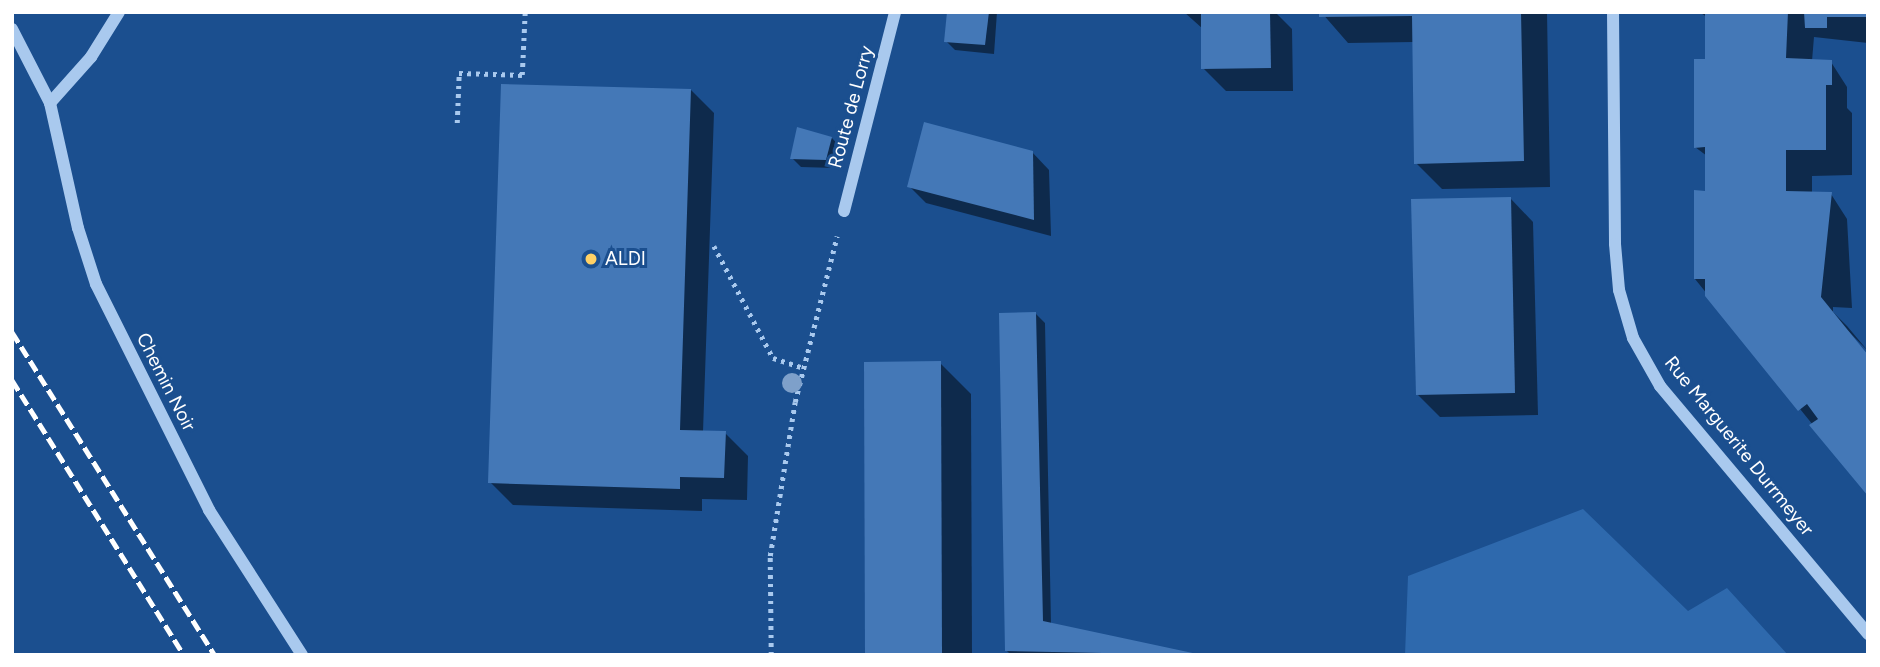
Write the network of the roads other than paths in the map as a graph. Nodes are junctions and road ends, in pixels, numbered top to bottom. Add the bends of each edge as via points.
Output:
1 (119, 12) edge
2 (895, 12) edge
3 (1613, 12) edge
4 (12, 29) edge
5 (50, 103) junction
6 (844, 211) road end
7 (1868, 634) edge
8 (302, 655) edge

1 - 5 street via 91,58
2 - 6 street, Route de Lorry
3 - 7 street, Rue Marguerite Durrmeyer via 1615,244 1619,290 1633,338 1660,386
4 - 5 street, Chemin Noir
5 - 8 street, Chemin Noir via 96,285 209,510

